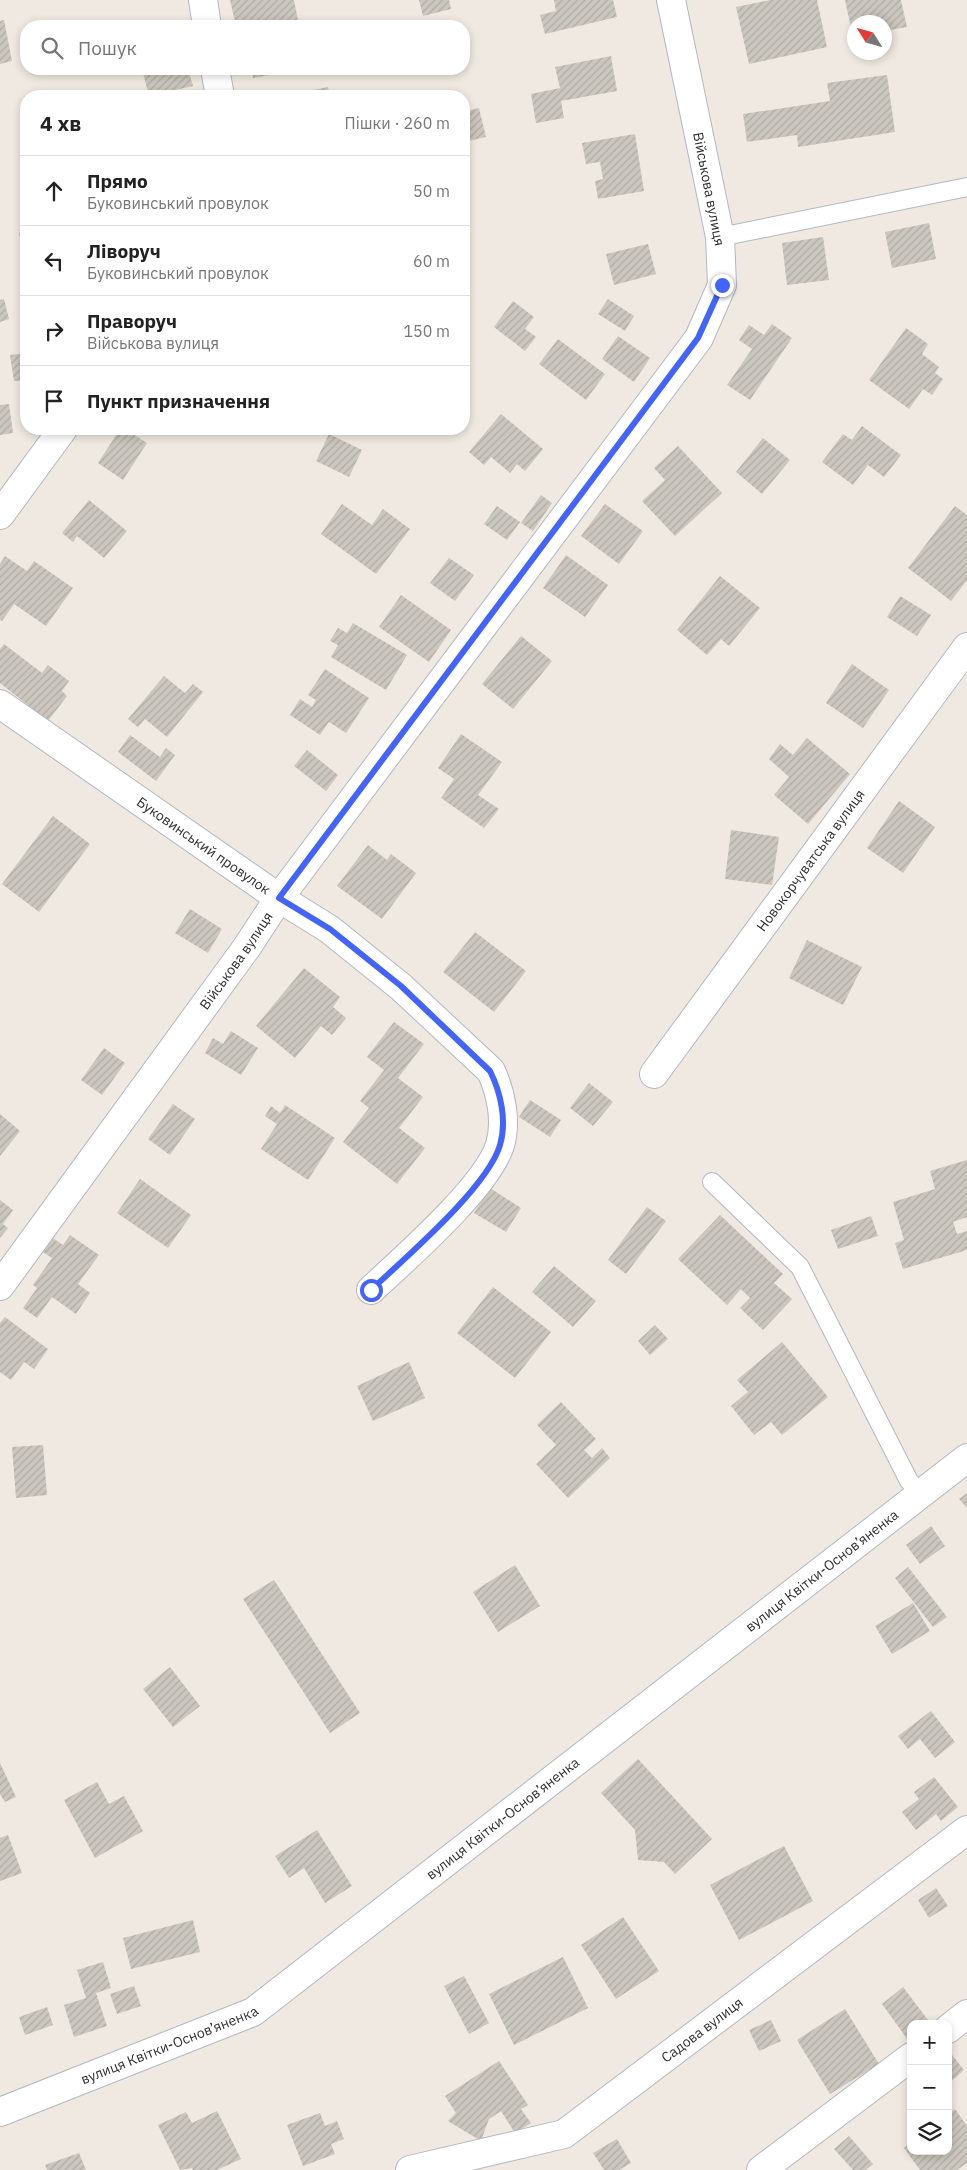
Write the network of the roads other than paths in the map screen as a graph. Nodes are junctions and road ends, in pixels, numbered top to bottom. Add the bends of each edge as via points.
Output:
1 (202, 0) edge
2 (671, 0) edge
3 (206, 20) edge
4 (216, 75) edge
5 (219, 90) edge
6 (967, 186) edge
7 (720, 237) junction
8 (58, 435) edge
9 (0, 515) edge
10 (967, 647) edge
11 (0, 704) edge
12 (279, 898) junction
13 (654, 1074) dead end
14 (712, 1182) dead end
15 (0, 1286) edge
16 (371, 1290) dead end
17 (967, 1458) edge
18 (921, 1493) junction
19 (967, 1830) edge
20 (967, 2014) edge
21 (952, 2025) edge
22 (907, 2060) edge
23 (0, 2112) edge
24 (410, 2170) edge
25 (761, 2170) edge

1 - 3 street
2 - 7 street, Військова вулиця
4 - 5 street
6 - 7 lane
7 - 12 street, Військова вулиця via 722,285 698,338
8 - 9 street
10 - 13 street, Новокорчуватська вулиця
11 - 12 street, Буковинський провулок
12 - 15 street, Військова вулиця
12 - 16 street, Буковинський провулок via 330,929 401,986 490,1071 500,1089 500,1145 488,1172
14 - 18 lane via 800,1267 910,1481
17 - 18 street, вулиця Квітки-Основ’яненка
18 - 23 street, вулиця Квітки-Основ’яненка via 253,2012
19 - 24 street, Садова вулиця via 564,2134
20 - 21 street
22 - 25 street

